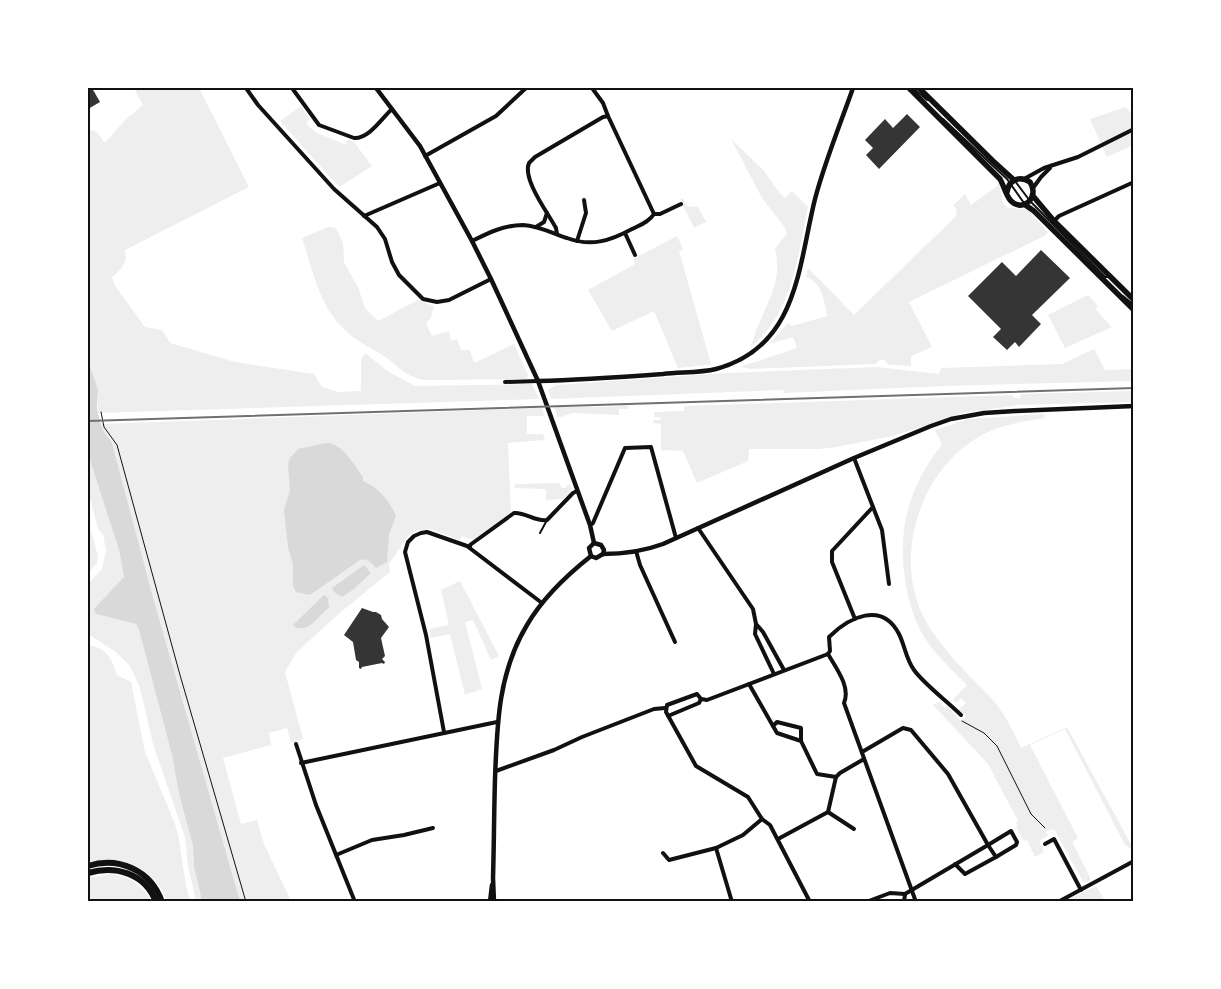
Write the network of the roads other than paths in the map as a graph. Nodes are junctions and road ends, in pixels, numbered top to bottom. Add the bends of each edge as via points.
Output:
1 (246, 88) edge
2 (292, 88) edge
3 (376, 88) edge
4 (526, 88) edge
5 (592, 88) edge
6 (853, 88) edge
7 (909, 88) edge
8 (913, 88) edge
9 (919, 88) edge
10 (932, 101) junction
11 (392, 109) junction
12 (608, 116) junction
13 (938, 117) junction
14 (1134, 129) edge
15 (425, 156) junction
16 (1054, 165) junction
17 (1024, 179) junction
18 (1012, 181) junction
19 (1134, 182) edge
20 (440, 183) junction
21 (1033, 188) junction
22 (1007, 192) junction
23 (584, 200) dead end
24 (1029, 200) junction
25 (681, 204) dead end
26 (547, 213) junction
27 (654, 214) junction
28 (364, 216) junction
29 (1054, 221) junction
30 (536, 227) junction
31 (625, 233) junction
32 (557, 234) junction
33 (472, 241) junction
34 (577, 241) junction
35 (635, 256) dead end
36 (1111, 278) junction
37 (491, 279) junction
38 (1116, 293) junction
39 (1134, 300) edge
40 (1134, 305) edge
41 (1134, 310) edge
42 (538, 381) junction
43 (505, 382) dead end
44 (1134, 406) edge
45 (854, 458) junction
46 (578, 491) junction
47 (873, 507) junction
48 (547, 520) junction
49 (590, 525) junction
50 (698, 528) junction
51 (540, 532) dead end
52 (676, 538) junction
53 (594, 543) junction
54 (470, 548) junction
55 (636, 551) junction
56 (603, 554) junction
57 (591, 556) junction
58 (889, 584) dead end
59 (542, 603) junction
60 (855, 619) junction
61 (756, 624) junction
62 (675, 642) dead end
63 (828, 654) junction
64 (784, 670) junction
65 (774, 674) junction
66 (749, 684) junction
67 (701, 700) junction
68 (665, 708) junction
69 (961, 715) road end
70 (668, 716) junction
71 (497, 722) junction
72 (773, 726) junction
73 (444, 732) junction
74 (802, 741) junction
75 (296, 744) dead end
76 (862, 752) junction
77 (864, 759) junction
78 (301, 763) junction
79 (496, 771) junction
80 (836, 777) junction
81 (828, 812) junction
82 (762, 820) junction
83 (433, 828) dead end
84 (854, 829) dead end
85 (778, 840) junction
86 (1045, 844) dead end
87 (988, 845) junction
88 (716, 848) junction
89 (663, 853) dead end
90 (336, 855) junction
91 (996, 858) junction
92 (1134, 861) edge
93 (955, 864) junction
94 (88, 866) edge
95 (88, 873) edge
96 (912, 890) junction
97 (1081, 890) junction
98 (905, 894) junction
99 (156, 902) edge
100 (162, 902) edge
101 (355, 902) edge
102 (492, 902) edge
103 (732, 902) edge
104 (810, 902) edge
105 (866, 902) edge
106 (904, 902) edge
107 (916, 902) edge
108 (1058, 902) edge

1 - 28 street via 334,189
2 - 11 street via 319,125 354,138 367,134
3 - 11 street
4 - 15 street via 496,116
5 - 12 street
6 - 42 street via 819,187 791,302 762,344 746,356 715,369
7 - 13 main road
8 - 10 lane
9 - 10 main road
10 - 18 main road
11 - 15 street
12 - 26 street via 529,163 527,175 530,184
12 - 27 street
13 - 18 lane via 946,120
13 - 22 main road via 994,173
14 - 16 street via 1078,157
15 - 20 street
16 - 17 street
16 - 21 street
17 - 18 main road
17 - 21 main road
18 - 22 main road
18 - 24 lane
18 - 24 lane
19 - 29 street
20 - 28 street
20 - 33 street
21 - 24 main road
22 - 24 main road via 1018,205
23 - 34 street via 586,213
24 - 29 main road
24 - 36 lane via 1105,277
24 - 38 main road via 1034,211
25 - 27 street
26 - 30 street via 546,220
26 - 32 street
27 - 31 street via 651,219
28 - 37 street via 381,234 399,274 423,299 449,300
29 - 36 main road
30 - 32 street
30 - 33 street via 505,227
31 - 34 street via 598,243
31 - 35 street
32 - 34 street
33 - 37 street
36 - 39 main road
37 - 42 street
38 - 40 lane
38 - 41 main road
42 - 43 street
42 - 46 street
44 - 45 street via 968,416 931,426
45 - 47 street
45 - 50 street
46 - 48 street
46 - 49 street
47 - 58 street via 882,530
47 - 60 street via 832,551 832,562
48 - 51 lane
48 - 54 street via 514,513 470,544
49 - 52 street via 625,448 651,447
49 - 53 street
50 - 52 street
50 - 61 street via 754,609
52 - 55 street
53 - 56 street via 603,547
53 - 57 street via 589,548
54 - 59 street
54 - 73 street via 427,532 414,536 405,552 426,635
55 - 56 street
55 - 62 street
56 - 57 street via 596,558
57 - 59 street
59 - 71 street via 511,657 500,694
60 - 63 street via 829,637
60 - 69 street via 876,614 889,620 899,634 914,671
61 - 64 street
61 - 65 street via 755,634
63 - 64 street
63 - 76 street via 846,689 844,703
64 - 65 street
65 - 66 street
66 - 67 street
66 - 72 street
67 - 68 street via 696,694
67 - 70 street
68 - 70 street
68 - 79 street via 654,709
70 - 82 street via 696,766 748,797
71 - 73 street
71 - 79 street
72 - 74 street via 777,733
72 - 74 street via 777,722 802,728
73 - 78 street
74 - 80 street via 817,774
75 - 78 street
76 - 77 street
76 - 87 street via 903,728 911,730 948,774
77 - 80 street
77 - 96 street
78 - 90 street
79 - 102 street
80 - 81 street
81 - 84 street
81 - 85 street
82 - 85 street via 770,825
82 - 88 street via 743,835
83 - 90 street via 372,840
85 - 104 street
86 - 97 street via 1054,839
87 - 91 street
87 - 91 street via 1011,831 1016,845
87 - 93 street
88 - 89 street via 668,860
88 - 103 street
90 - 101 street
91 - 93 street via 965,874
92 - 97 street
93 - 96 street
94 - 100 highway via 105,862 132,868 149,880
95 - 99 highway via 107,869 132,875 150,889
96 - 98 street
96 - 107 street
97 - 108 street
98 - 105 street via 890,893
98 - 106 street

